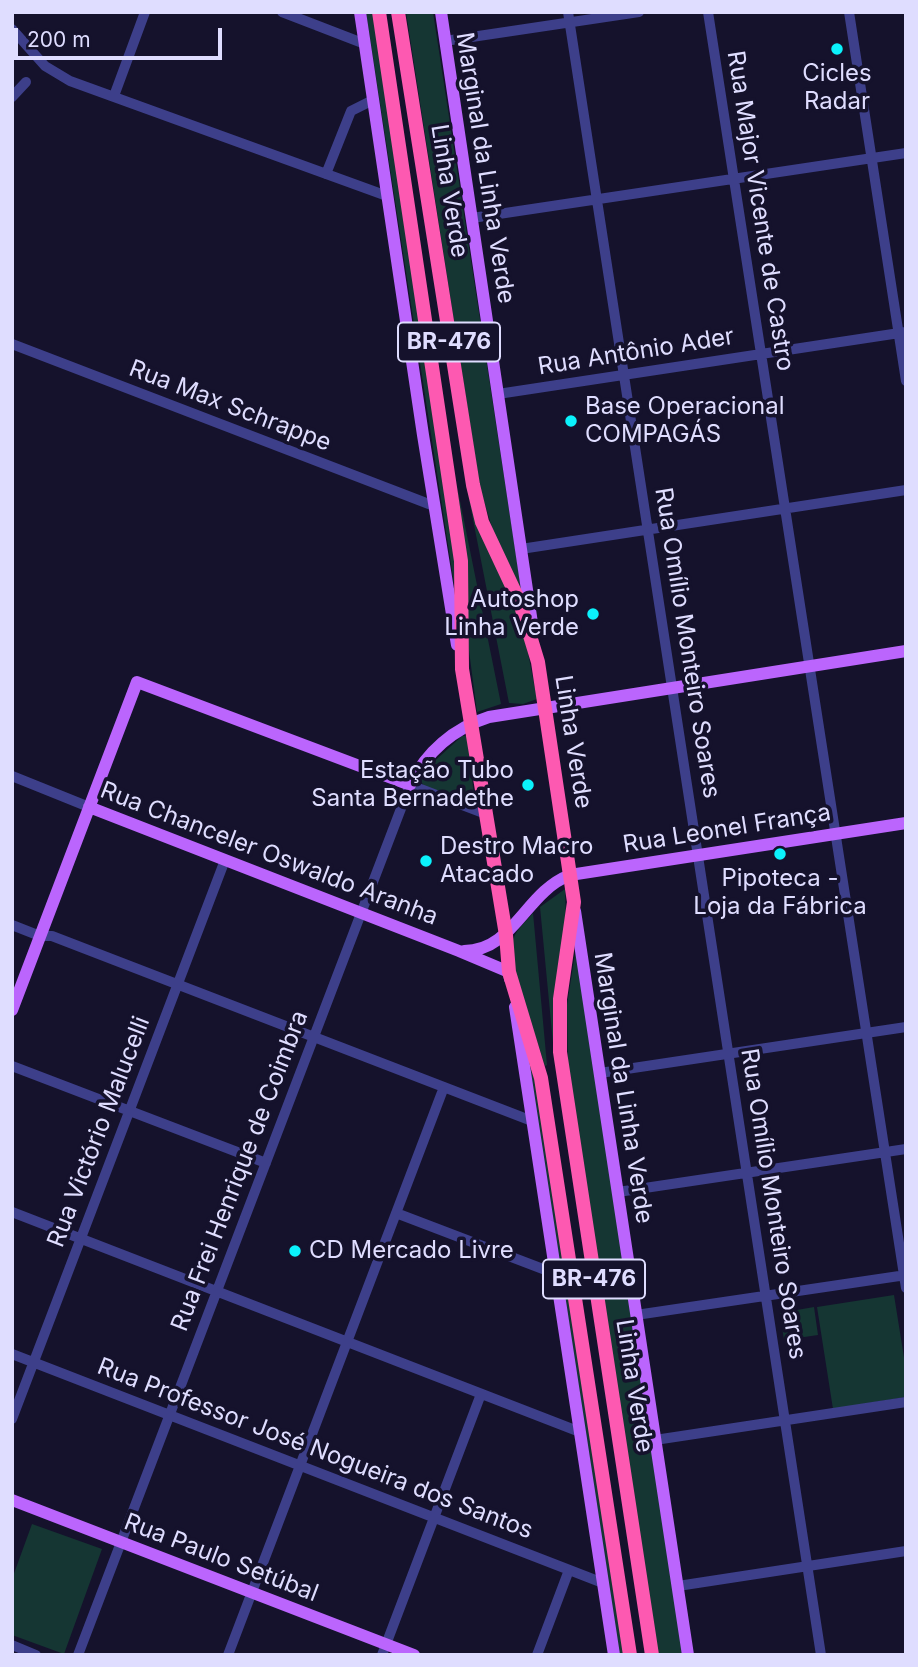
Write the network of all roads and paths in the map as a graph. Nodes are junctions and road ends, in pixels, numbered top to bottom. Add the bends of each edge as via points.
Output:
1 (145, 12) edge
2 (282, 12) edge
3 (360, 12) edge
4 (379, 12) edge
5 (398, 12) edge
6 (441, 12) edge
7 (639, 12) edge
8 (708, 12) edge
9 (849, 12) edge
10 (569, 17) edge
11 (12, 29) edge
12 (445, 41) junction
13 (365, 44) junction
14 (26, 82) dead end
15 (114, 96) junction
16 (12, 97) edge
17 (373, 100) junction
18 (906, 153) edge
19 (871, 158) junction
20 (326, 174) junction
21 (734, 179) junction
22 (387, 196) junction
23 (597, 199) junction
24 (472, 218) junction
25 (902, 332) edge
26 (12, 344) edge
27 (761, 354) junction
28 (625, 375) junction
29 (906, 381) edge
30 (498, 394) junction
31 (906, 490) edge
32 (434, 506) junction
33 (785, 509) junction
34 (648, 530) junction
35 (521, 549) junction
36 (906, 650) edge
37 (538, 662) junction
38 (809, 666) junction
39 (463, 669) junction
40 (673, 687) junction
41 (545, 707) junction
42 (471, 723) junction
43 (12, 776) edge
44 (410, 785) junction
45 (89, 807) junction
46 (486, 814) junction
47 (906, 823) edge
48 (835, 834) junction
49 (699, 855) junction
50 (225, 860) junction
51 (570, 875) junction
52 (574, 902) junction
53 (361, 913) junction
54 (12, 925) edge
55 (506, 935) junction
56 (40, 936) junction
57 (459, 951) junction
58 (509, 972) junction
59 (178, 985) junction
60 (12, 1010) edge
61 (906, 1027) edge
62 (866, 1033) junction
63 (314, 1037) junction
64 (729, 1054) junction
65 (12, 1066) edge
66 (600, 1073) junction
67 (444, 1087) junction
68 (130, 1111) junction
69 (532, 1121) junction
70 (906, 1149) edge
71 (885, 1152) junction
72 (265, 1163) junction
73 (747, 1173) junction
74 (618, 1192) junction
75 (12, 1212) edge
76 (396, 1213) junction
77 (81, 1239) junction
78 (556, 1275) junction
79 (905, 1275) edge
80 (906, 1288) edge
81 (216, 1291) junction
82 (766, 1296) junction
83 (636, 1315) junction
84 (347, 1342) junction
85 (12, 1354) edge
86 (34, 1363) junction
87 (481, 1394) junction
88 (906, 1402) edge
89 (169, 1415) junction
90 (12, 1419) edge
91 (785, 1420) junction
92 (580, 1432) junction
93 (656, 1440) junction
94 (300, 1466) junction
95 (12, 1500) edge
96 (434, 1518) junction
97 (121, 1542) junction
98 (906, 1551) edge
99 (808, 1566) junction
100 (569, 1570) junction
101 (603, 1583) junction
102 (678, 1586) junction
103 (252, 1592) junction
104 (12, 1646) edge
105 (384, 1649) edge
106 (36, 1655) edge
107 (78, 1655) edge
108 (228, 1655) edge
109 (414, 1655) edge
110 (537, 1655) edge
111 (614, 1655) edge
112 (630, 1655) edge
113 (652, 1655) edge
114 (688, 1655) edge
115 (821, 1655) edge

1 - 15 street
2 - 13 street
3 - 13 main road
4 - 39 highway, Linha Verde / BR-476 via 461,561
5 - 37 highway, Linha Verde / BR-476 via 473,485 482,522 520,603
6 - 12 main road, Marginal da Linha Verde
7 - 10 street
8 - 21 street, Rua Major Vicente de Castro
9 - 19 street
10 - 12 street
10 - 23 street, Rua Omílio Monteiro Soares
11 - 15 street via 45,66
12 - 24 main road, Marginal da Linha Verde
13 - 17 main road
14 - 16 street
15 - 20 street
17 - 20 street via 351,111
17 - 22 main road
18 - 19 street
19 - 21 street
19 - 25 street
20 - 22 street
21 - 23 street
21 - 27 street, Rua Major Vicente de Castro
22 - 32 main road
23 - 24 street
23 - 28 street, Rua Omílio Monteiro Soares
24 - 30 main road, Marginal da Linha Verde
25 - 27 street, Rua Antônio Ader
25 - 29 street
26 - 32 street, Rua Max Schrappe
27 - 28 street, Rua Antônio Ader
27 - 33 street, Rua Major Vicente de Castro
28 - 30 street, Rua Antônio Ader
28 - 34 street, Rua Omílio Monteiro Soares
30 - 35 main road, Marginal da Linha Verde
31 - 33 street
32 - 39 main road
33 - 34 street
33 - 38 street, Rua Major Vicente de Castro
34 - 35 street
34 - 40 street, Rua Omílio Monteiro Soares
35 - 37 main road, Marginal da Linha Verde
36 - 38 main road
37 - 41 highway, Linha Verde / BR-476
38 - 40 main road
38 - 48 street, Rua Major Vicente de Castro
39 - 42 highway, Linha Verde / BR-476
40 - 41 main road
40 - 49 street, Rua Omílio Monteiro Soares
41 - 42 main road
41 - 51 highway, Linha Verde / BR-476
42 - 44 main road, Rua Frei Henrique de Coimbra via 432,753
42 - 46 highway, Linha Verde / BR-476
43 - 45 street, Rua Chanceler Oswaldo Aranha
44 - 45 main road via 137,682
44 - 46 street
44 - 53 street, Rua Frei Henrique de Coimbra
45 - 50 main road, Rua Chanceler Oswaldo Aranha
45 - 56 main road
46 - 55 highway, Linha Verde / BR-476
47 - 48 main road, Rua Leonel França
48 - 49 main road, Rua Leonel França
48 - 62 street, Rua Major Vicente de Castro
49 - 51 main road, Rua Leonel França
49 - 64 street, Rua Omílio Monteiro Soares
50 - 53 main road, Rua Chanceler Oswaldo Aranha
50 - 59 street, Rua Victório Malucelli
51 - 52 highway, Linha Verde / BR-476
51 - 55 main road, Rua Leonel França via 536,896
52 - 66 main road, Marginal da Linha Verde
52 - 113 highway, Linha Verde / BR-476 via 559,1012 560,1052
53 - 57 main road, Rua Chanceler Oswaldo Aranha
53 - 63 street, Rua Frei Henrique de Coimbra
54 - 56 street
55 - 57 main road, Rua Leonel França via 488,947
55 - 58 highway, Linha Verde / BR-476
56 - 59 street via 52,936
56 - 60 main road
57 - 58 main road, Rua Chanceler Oswaldo Aranha
58 - 69 main road
58 - 112 highway, Linha Verde / BR-476 via 541,1077
59 - 63 street
59 - 68 street, Rua Victório Malucelli
61 - 62 street
62 - 64 street
62 - 71 street, Rua Major Vicente de Castro
63 - 67 street
63 - 72 street, Rua Frei Henrique de Coimbra
64 - 66 street
64 - 73 street, Rua Omílio Monteiro Soares
65 - 68 street
66 - 74 main road, Marginal da Linha Verde
67 - 69 street
67 - 76 street
68 - 72 street
68 - 77 street, Rua Victório Malucelli
69 - 78 main road
70 - 71 street
71 - 73 street
71 - 79 street, Rua Major Vicente de Castro
72 - 81 street, Rua Frei Henrique de Coimbra
73 - 74 street
73 - 82 street, Rua Omílio Monteiro Soares
74 - 83 main road, Marginal da Linha Verde
75 - 77 street
76 - 78 street
76 - 84 street
77 - 81 street
77 - 86 street, Rua Victório Malucelli
78 - 92 main road
79 - 80 street, Rua Major Vicente de Castro
79 - 82 street
81 - 84 street
81 - 89 street, Rua Frei Henrique de Coimbra
82 - 83 street
82 - 91 street, Rua Omílio Monteiro Soares
83 - 93 main road, Marginal da Linha Verde
84 - 87 street
84 - 94 street
85 - 86 street, Rua Professor José Nogueira dos Santos
86 - 89 street, Rua Professor José Nogueira dos Santos
86 - 90 street, Rua Victório Malucelli
87 - 92 street
87 - 96 street
88 - 91 street
89 - 94 street, Rua Professor José Nogueira dos Santos
89 - 97 street, Rua Frei Henrique de Coimbra
91 - 93 street
91 - 99 street, Rua Omílio Monteiro Soares
92 - 101 main road
93 - 102 main road, Marginal da Linha Verde
94 - 96 street, Rua Professor José Nogueira dos Santos
94 - 103 street
95 - 97 main road, Rua Paulo Setúbal
96 - 100 street, Rua Professor José Nogueira dos Santos
96 - 105 street
97 - 103 main road, Rua Paulo Setúbal
97 - 107 street, Rua Frei Henrique de Coimbra
98 - 99 street
99 - 102 street
99 - 115 street, Rua Omílio Monteiro Soares
100 - 101 street, Rua Professor José Nogueira dos Santos
100 - 110 street
101 - 111 main road
102 - 114 main road, Marginal da Linha Verde
103 - 105 main road, Rua Paulo Setúbal
103 - 108 street
104 - 106 street
105 - 109 main road, Rua Paulo Setúbal

